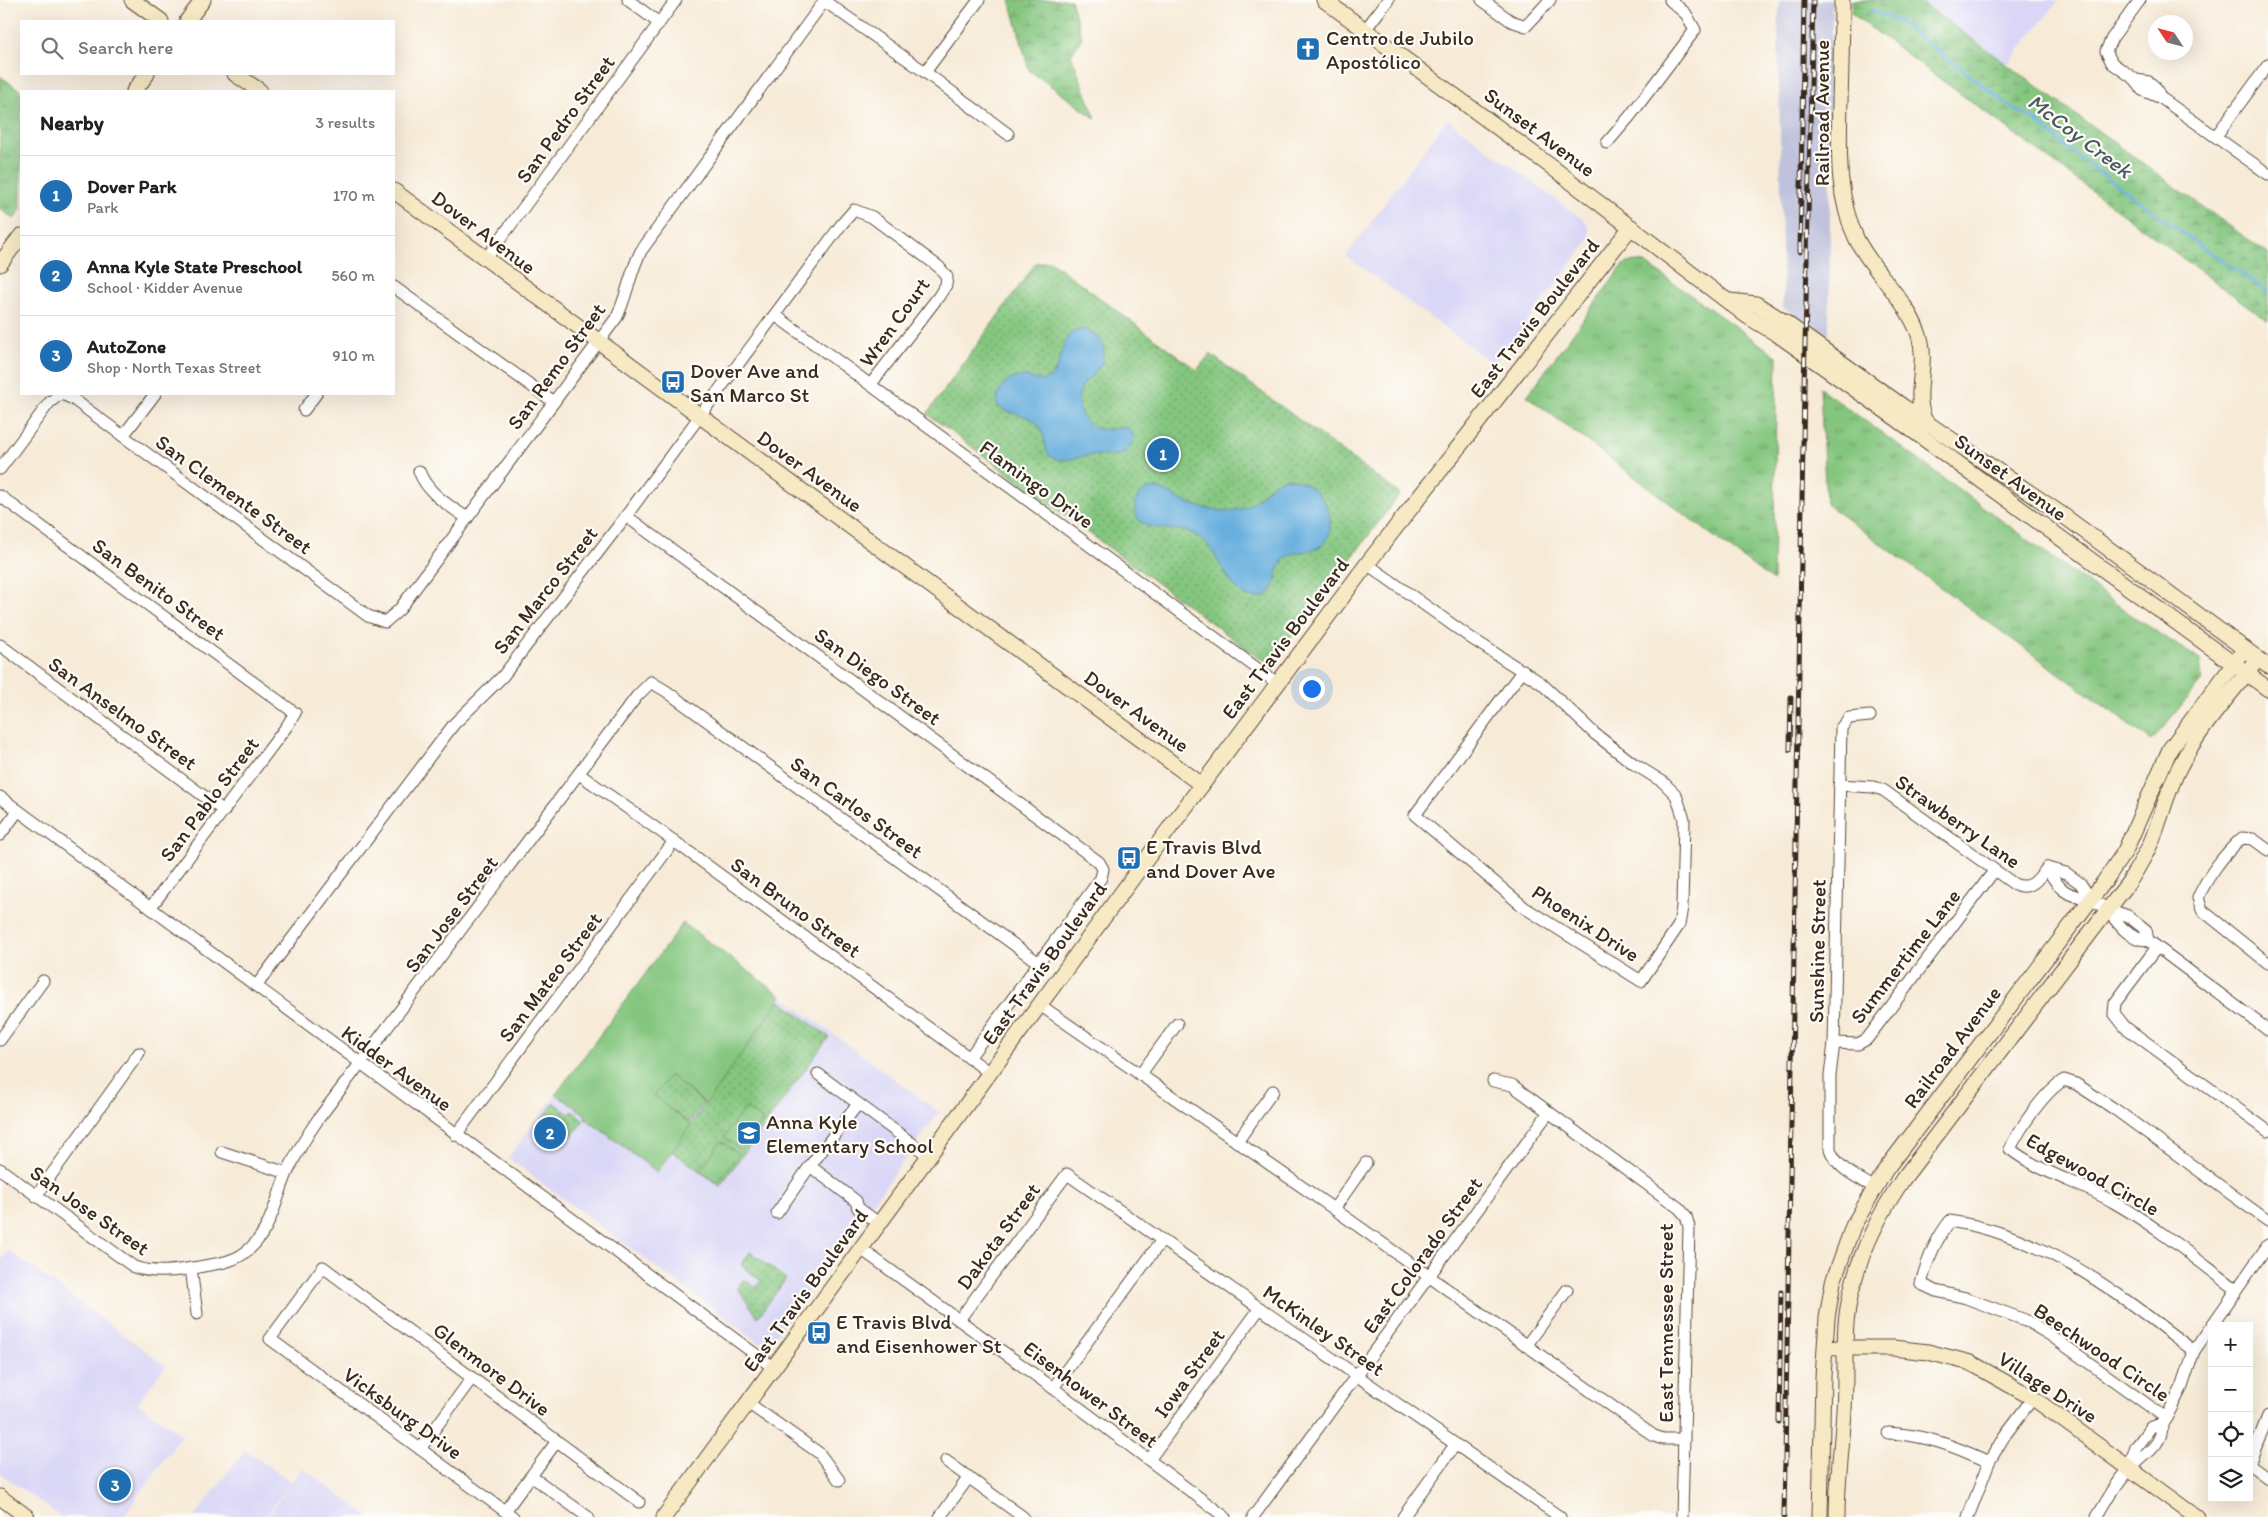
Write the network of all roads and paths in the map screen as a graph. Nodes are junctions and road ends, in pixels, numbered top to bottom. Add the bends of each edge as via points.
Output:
1 (132, 0) edge
2 (203, 0) edge
3 (628, 0) edge
4 (676, 0) edge
5 (824, 0) edge
6 (979, 0) edge
7 (1324, 0) edge
8 (1388, 0) edge
9 (1482, 0) edge
10 (1550, 0) edge
11 (1670, 0) edge
12 (1842, 0) edge
13 (2140, 0) edge
14 (160, 20) edge
15 (188, 20) edge
16 (659, 23) junction
17 (1365, 30) junction
18 (2268, 65) edge
19 (925, 72) junction
20 (146, 75) edge
21 (236, 75) edge
22 (135, 90) edge
23 (259, 90) edge
24 (1008, 134) dead end
25 (2216, 136) junction
26 (1607, 143) dead end
27 (2268, 174) edge
28 (395, 193) edge
29 (854, 210) joint
30 (1632, 227) junction
31 (20, 237) edge
32 (485, 260) junction
33 (0, 264) edge
34 (395, 289) edge
35 (775, 315) junction
36 (598, 342) junction
37 (871, 384) junction
38 (1920, 385) junction
39 (60, 395) edge
40 (63, 395) edge
41 (154, 395) edge
42 (315, 395) edge
43 (554, 402) junction
44 (304, 410) dead end
45 (1901, 413) junction
46 (699, 416) junction
47 (1926, 420) junction
48 (123, 436) junction
49 (0, 469) edge
50 (419, 471) dead end
51 (0, 496) edge
52 (626, 516) junction
53 (466, 518) junction
54 (1367, 564) junction
55 (385, 622) joint
56 (0, 645) edge
57 (2245, 649) junction
58 (2263, 663) edge
59 (2233, 664) junction
60 (1523, 670) junction
61 (2246, 674) junction
62 (651, 682) joint
63 (1277, 683) junction
64 (2268, 689) edge
65 (295, 713) joint
66 (1870, 716) dead end
67 (579, 774) junction
68 (1202, 785) junction
69 (1840, 785) junction
70 (0, 797) edge
71 (18, 811) junction
72 (224, 811) junction
73 (0, 835) edge
74 (674, 841) junction
75 (2268, 850) edge
76 (1104, 869) joint
77 (1994, 870) junction
78 (2091, 899) junction
79 (151, 907) junction
80 (2107, 910) junction
81 (2153, 944) junction
82 (1039, 963) junction
83 (2268, 963) edge
84 (43, 981) dead end
85 (257, 985) junction
86 (1040, 1005) junction
87 (1177, 1024) dead end
88 (2268, 1030) edge
89 (0, 1040) edge
90 (1834, 1043) junction
91 (139, 1053) dead end
92 (970, 1058) junction
93 (361, 1064) junction
94 (990, 1072) junction
95 (818, 1074) dead end
96 (1140, 1075) junction
97 (1493, 1081) dead end
98 (1273, 1091) dead end
99 (858, 1104) junction
100 (1549, 1112) junction
101 (2268, 1132) edge
102 (456, 1135) junction
103 (1237, 1142) junction
104 (222, 1152) dead end
105 (929, 1156) junction
106 (1366, 1163) dead end
107 (810, 1166) junction
108 (0, 1169) edge
109 (287, 1173) junction
110 (1067, 1174) joint
111 (1874, 1187) junction
112 (36, 1196) junction
113 (1334, 1209) junction
114 (777, 1213) dead end
115 (2268, 1221) edge
116 (880, 1224) junction
117 (1162, 1240) junction
118 (2268, 1245) edge
119 (861, 1249) junction
120 (323, 1267) joint
121 (191, 1268) junction
122 (1429, 1277) junction
123 (2236, 1289) junction
124 (1567, 1290) dead end
125 (1260, 1308) junction
126 (197, 1314) dead end
127 (959, 1320) junction
128 (1526, 1346) junction
129 (1824, 1348) junction
130 (1845, 1348) junction
131 (2194, 1351) junction
132 (774, 1368) junction
133 (1358, 1376) junction
134 (472, 1378) junction
135 (1053, 1388) junction
136 (2033, 1398) junction
137 (748, 1403) junction
138 (2268, 1416) edge
139 (2164, 1421) junction
140 (1888, 1433) dead end
141 (1684, 1439) junction
142 (557, 1441) junction
143 (1455, 1445) junction
144 (420, 1449) junction
145 (1149, 1460) junction
146 (946, 1461) dead end
147 (1989, 1462) junction
148 (2129, 1469) junction
149 (531, 1476) junction
150 (969, 1477) junction
151 (2268, 1478) edge
152 (839, 1480) dead end
153 (0, 1497) edge
154 (639, 1502) dead end
155 (509, 1514) edge
156 (1554, 1515) edge
157 (27, 1517) edge
158 (588, 1517) edge
159 (664, 1517) edge
160 (940, 1517) edge
161 (1023, 1517) edge
162 (1225, 1517) edge
163 (1253, 1517) edge
164 (1403, 1517) edge
165 (1682, 1517) edge
166 (1820, 1517) edge
167 (1837, 1517) edge
168 (1968, 1517) edge
169 (2097, 1517) edge
170 (2196, 1517) edge

1 - 14 main road
2 - 15 main road
3 - 16 street
4 - 16 street, San Pedro Street
5 - 19 street
5 - 36 street, San Remo Street via 641,251 624,304
6 - 19 street
7 - 17 main road, Sunset Avenue
8 - 17 street
9 - 10 street via 1511,21 1526,26
11 - 26 street via 1686,14 1695,30
12 - 38 main road, Railroad Avenue via 1839,156 1846,212 1857,241 1909,315 1919,336 1923,374
13 - 25 street via 2106,51 2112,63 2136,80 2149,82 2161,98
16 - 32 street, San Pedro Street
17 - 30 main road, Sunset Avenue
18 - 25 street
19 - 24 street
20 - 22 main road
21 - 23 main road
25 - 27 street
28 - 32 main road, Dover Avenue
29 - 35 street, San Marco Street
29 - 37 street, Wren Court via 872,218 939,267 947,277 939,296
30 - 45 main road, Sunset Avenue via 1728,300
30 - 54 main road, East Travis Boulevard
31 - 33 main road
32 - 36 main road, Dover Avenue
34 - 43 street
35 - 37 street, Flamingo Drive
35 - 46 street, San Marco Street
36 - 43 street, San Remo Street
36 - 46 main road, Dover Avenue
37 - 63 street, Flamingo Drive
38 - 45 main road, Railroad Avenue
38 - 47 main road, Railroad Avenue via 1919,400
39 - 49 street via 49,403
40 - 48 street, San Clemente Street
41 - 48 street
42 - 44 street
43 - 53 street, San Remo Street
45 - 47 main road, Sunset Avenue
45 - 59 main road, Sunset Avenue
46 - 52 street, San Marco Street
46 - 68 main road, Dover Avenue
47 - 57 main road, Sunset Avenue
48 - 55 street, San Clemente Street via 368,616
50 - 53 street via 423,482 438,498
51 - 65 street, San Benito Street
52 - 76 street, San Diego Street via 1091,856
52 - 85 street, San Marco Street via 503,676 454,724
53 - 55 street, San Remo Street via 399,610
54 - 60 street, Phoenix Drive via 1470,638
54 - 63 main road, East Travis Boulevard
56 - 72 street, San Anselmo Street
57 - 58 main road, Sunset Avenue
57 - 59 main road, Railroad Avenue
58 - 61 main road, Railroad Avenue
59 - 61 main road, Sunset Avenue
59 - 78 main road, Railroad Avenue via 2170,749 2125,851
60 - 60 street, Phoenix Drive via 1595,734 1663,782 1676,795 1684,819 1679,926 1641,981 1525,908 1415,815
61 - 64 main road, Sunset Avenue
61 - 80 main road, Railroad Avenue via 2182,762 2143,860
62 - 67 street, San Jose Street
62 - 82 street, San Carlos Street
63 - 68 main road, East Travis Boulevard
65 - 72 street, San Pablo Street
66 - 69 street, Sunshine Street via 1849,718 1840,728
67 - 74 street, San Bruno Street
67 - 93 street, San Jose Street
68 - 86 main road, East Travis Boulevard
69 - 77 street, Strawberry Lane via 1883,790
69 - 90 street, Sunshine Street
70 - 71 street, Kidder Avenue
71 - 73 street
71 - 79 street, Kidder Avenue
72 - 79 street, San Pablo Street
74 - 92 street, San Bruno Street
74 - 102 street, San Mateo Street
75 - 83 street via 2253,839 2242,838 2202,888 2198,898 2202,910
76 - 82 street, East Travis Boulevard via 1101,878
77 - 78 street, Strawberry Lane via 2022,887 2033,884 2047,868 2066,873 2080,883
77 - 90 street, Summertime Lane via 1867,1038 1858,1044
78 - 80 street, Strawberry Lane
78 - 111 main road, Railroad Avenue
79 - 85 street, Kidder Avenue
80 - 81 street, Strawberry Lane via 2126,932
80 - 130 main road, Railroad Avenue via 1888,1201 1864,1251 1853,1284
81 - 88 street, Strawberry Lane
81 - 101 street via 2115,1003 2114,1013 2125,1027
82 - 92 street, East Travis Boulevard
84 - 89 street
85 - 93 street, Kidder Avenue
86 - 94 main road, East Travis Boulevard
86 - 96 street
87 - 96 street
90 - 111 street, Sunshine Street via 1830,1076 1830,1149 1840,1167
91 - 112 street
92 - 94 street, San Bruno Street
93 - 102 street, Kidder Avenue
93 - 109 street, San Jose Street via 301,1144
94 - 105 main road, East Travis Boulevard
95 - 99 street
96 - 103 street
97 - 100 street, East Tennessee Street via 1512,1085
98 - 103 street
99 - 105 street
99 - 107 street
100 - 122 street, East Colorado Street
100 - 141 street, East Tennessee Street via 1686,1216 1689,1227
102 - 132 street, Kidder Avenue
103 - 113 street
104 - 109 street
105 - 116 main road, East Travis Boulevard
106 - 113 street
107 - 114 street
107 - 116 street
108 - 112 street, San Jose Street
109 - 121 street, San Jose Street via 277,1204 256,1242 226,1262
110 - 117 street, McKinley Street
110 - 127 street, Dakota Street
111 - 129 main road, Railroad Avenue via 1853,1226 1833,1282
112 - 121 street, San Jose Street via 134,1267 157,1272
113 - 122 street
115 - 123 street, Edgewood Circle via 2076,1084 2064,1080 2055,1086 2017,1134 2010,1149 2025,1160 2113,1202
116 - 119 main road, East Travis Boulevard
117 - 125 street, McKinley Street
117 - 135 street
118 - 123 street
119 - 127 street, Eisenhower Street
119 - 132 main road, East Travis Boulevard
120 - 134 street, Glenmore Drive
120 - 144 street, Vicksburg Drive via 270,1339
121 - 126 street
122 - 128 street
122 - 133 street, East Colorado Street
123 - 131 street
124 - 128 street
125 - 133 street, McKinley Street
125 - 145 street, Iowa Street
127 - 135 street, Eisenhower Street
128 - 141 street via 1654,1436
129 - 130 main road, Village Drive
129 - 166 main road, Railroad Avenue
130 - 136 main road, Village Drive via 1928,1352 1971,1363
130 - 167 main road, Railroad Avenue
131 - 139 street via 2182,1387
131 - 139 street, Beechwood Circle via 2082,1270 2006,1234 1950,1221 1926,1263 1921,1284 1976,1301 2033,1325
132 - 137 main road, East Travis Boulevard
133 - 143 street, McKinley Street
133 - 163 street, East Colorado Street
134 - 142 street, Glenmore Drive
134 - 144 street
135 - 145 street, Eisenhower Street
136 - 147 street
136 - 148 main road, Village Drive
137 - 152 street via 819,1453
137 - 159 main road, East Travis Boulevard
138 - 151 street via 2249,1464
139 - 148 street via 2151,1427 2136,1448
140 - 147 street via 1913,1434 1945,1443
141 - 165 street, East Tennessee Street
142 - 149 street
142 - 154 street, Glenmore Drive
143 - 156 street, McKinley Street
143 - 164 street
144 - 155 street, Vicksburg Drive
145 - 162 street, Eisenhower Street
146 - 150 street
147 - 168 street
148 - 169 street
148 - 170 main road, Village Drive
149 - 155 street
149 - 158 street
150 - 160 street
150 - 161 street
153 - 157 main road

